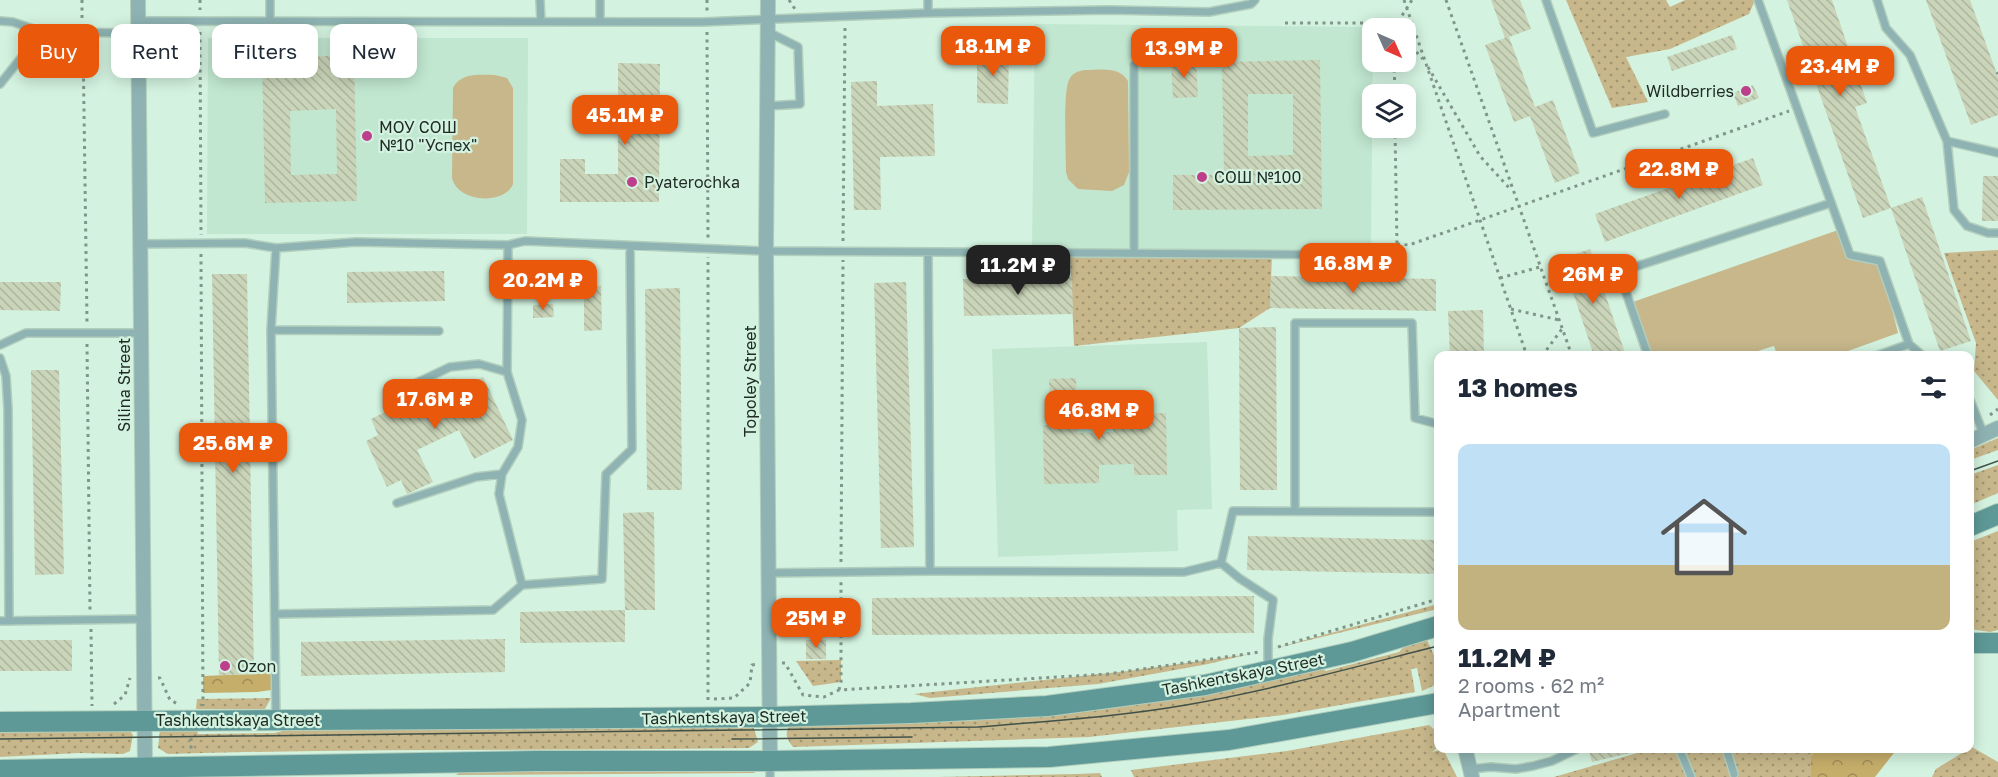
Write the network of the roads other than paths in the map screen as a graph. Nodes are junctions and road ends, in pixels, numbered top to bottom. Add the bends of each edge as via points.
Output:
1 (138, 0) edge
2 (270, 0) edge
3 (540, 0) edge
4 (600, 0) edge
5 (768, 0) edge
6 (928, 0) edge
7 (1255, 0) edge
8 (1546, 0) edge
9 (1758, 0) edge
10 (1877, 0) edge
11 (928, 13) junction
12 (0, 21) edge
13 (270, 21) junction
14 (541, 22) junction
15 (600, 22) junction
16 (19, 24) edge
17 (138, 24) edge
18 (169, 24) edge
19 (768, 27) junction
20 (18, 62) edge
21 (1134, 65) dead end
22 (138, 78) edge
23 (0, 84) edge
24 (768, 106) junction
25 (1665, 114) dead end
26 (1947, 141) junction
27 (1998, 153) edge
28 (1831, 203) junction
29 (1998, 233) edge
30 (139, 244) junction
31 (508, 245) junction
32 (630, 246) junction
33 (276, 248) junction
34 (766, 251) junction
35 (928, 252) junction
36 (1134, 253) junction
37 (1393, 255) road end
38 (272, 330) junction
39 (439, 331) dead end
40 (140, 333) junction
41 (1910, 344) junction
42 (0, 345) edge
43 (1646, 351) edge
44 (1890, 351) edge
45 (1918, 351) edge
46 (0, 358) edge
47 (507, 372) junction
48 (404, 389) dead end
49 (1974, 410) edge
50 (1434, 423) edge
51 (1998, 428) edge
52 (1984, 435) junction
53 (1974, 439) edge
54 (502, 474) junction
55 (397, 503) dead end
56 (1295, 511) junction
57 (1434, 512) edge
58 (1998, 514) edge
59 (1974, 524) edge
60 (1221, 563) junction
61 (930, 571) junction
62 (767, 573) junction
63 (522, 585) junction
64 (276, 614) junction
65 (142, 619) junction
66 (0, 621) edge
67 (9, 621) junction
68 (1434, 630) edge
69 (1974, 643) edge
70 (1998, 643) edge
71 (1268, 670) junction
72 (1434, 704) edge
73 (770, 717) junction
74 (276, 720) junction
75 (143, 721) junction
76 (0, 722) edge
77 (1466, 753) edge
78 (1569, 753) edge
79 (1681, 753) edge
80 (1728, 753) edge
81 (770, 769) edge
82 (0, 770) edge
83 (145, 773) edge
84 (1471, 773) edge
85 (1734, 774) dead end
86 (1691, 777) edge

1 - 17 street, Silina Street
2 - 13 lane
3 - 14 lane
4 - 15 lane
5 - 19 street, Topoley Street
6 - 11 lane
7 - 11 lane via 1209,12
8 - 25 lane via 1593,133
9 - 28 lane
10 - 26 lane via 1886,27 1910,55
11 - 19 lane via 845,17
12 - 16 lane
13 - 14 lane
13 - 18 lane
14 - 15 lane
15 - 19 lane via 707,22
19 - 24 street, Topoley Street
19 - 24 lane via 798,47 800,104
20 - 23 lane
21 - 36 lane
22 - 30 street, Silina Street
24 - 34 street, Topoley Street
26 - 27 lane
26 - 29 lane via 1954,210 1967,226
28 - 41 lane via 1850,255 1880,261
28 - 43 lane via 1620,272
30 - 33 lane via 245,243
30 - 40 street, Silina Street
31 - 32 lane via 525,241
31 - 33 lane via 356,242
31 - 47 lane
32 - 34 lane
32 - 63 lane via 632,449 606,474 602,579
33 - 38 lane
34 - 35 lane
34 - 62 street, Topoley Street
35 - 36 lane
35 - 61 lane
36 - 37 lane
38 - 39 lane
38 - 64 lane
40 - 42 lane via 26,333
40 - 65 street, Silina Street
41 - 44 lane
41 - 45 lane
46 - 67 lane via 6,376 8,409
47 - 48 lane via 478,364 450,367
47 - 54 lane via 522,420 518,447
49 - 52 lane
50 - 56 lane via 1415,418 1412,323 1295,322
51 - 52 street
52 - 53 street
54 - 55 lane via 476,477
54 - 63 lane via 499,494
56 - 57 lane
56 - 60 lane via 1233,511
58 - 59 main road
60 - 61 lane via 1184,572
60 - 71 lane via 1274,600
61 - 62 lane
62 - 73 street, Topoley Street
63 - 64 lane via 493,610
64 - 74 lane
65 - 67 lane
65 - 75 street, Silina Street
66 - 67 lane
68 - 71 main road, Tashkentskaya Street
69 - 70 main road
71 - 73 main road, Tashkentskaya Street via 1205,685 1047,706 825,706
72 - 81 main road via 1230,740 1049,757
73 - 74 main road, Tashkentskaya Street via 707,709
73 - 81 street, Topoley Street
74 - 75 main road, Tashkentskaya Street via 190,715
75 - 76 main road, Tashkentskaya Street
75 - 83 street, Silina Street
77 - 84 street
78 - 84 lane via 1533,766 1491,767
79 - 86 lane
80 - 85 lane
81 - 83 main road via 448,766 191,768
82 - 83 main road via 113,767

